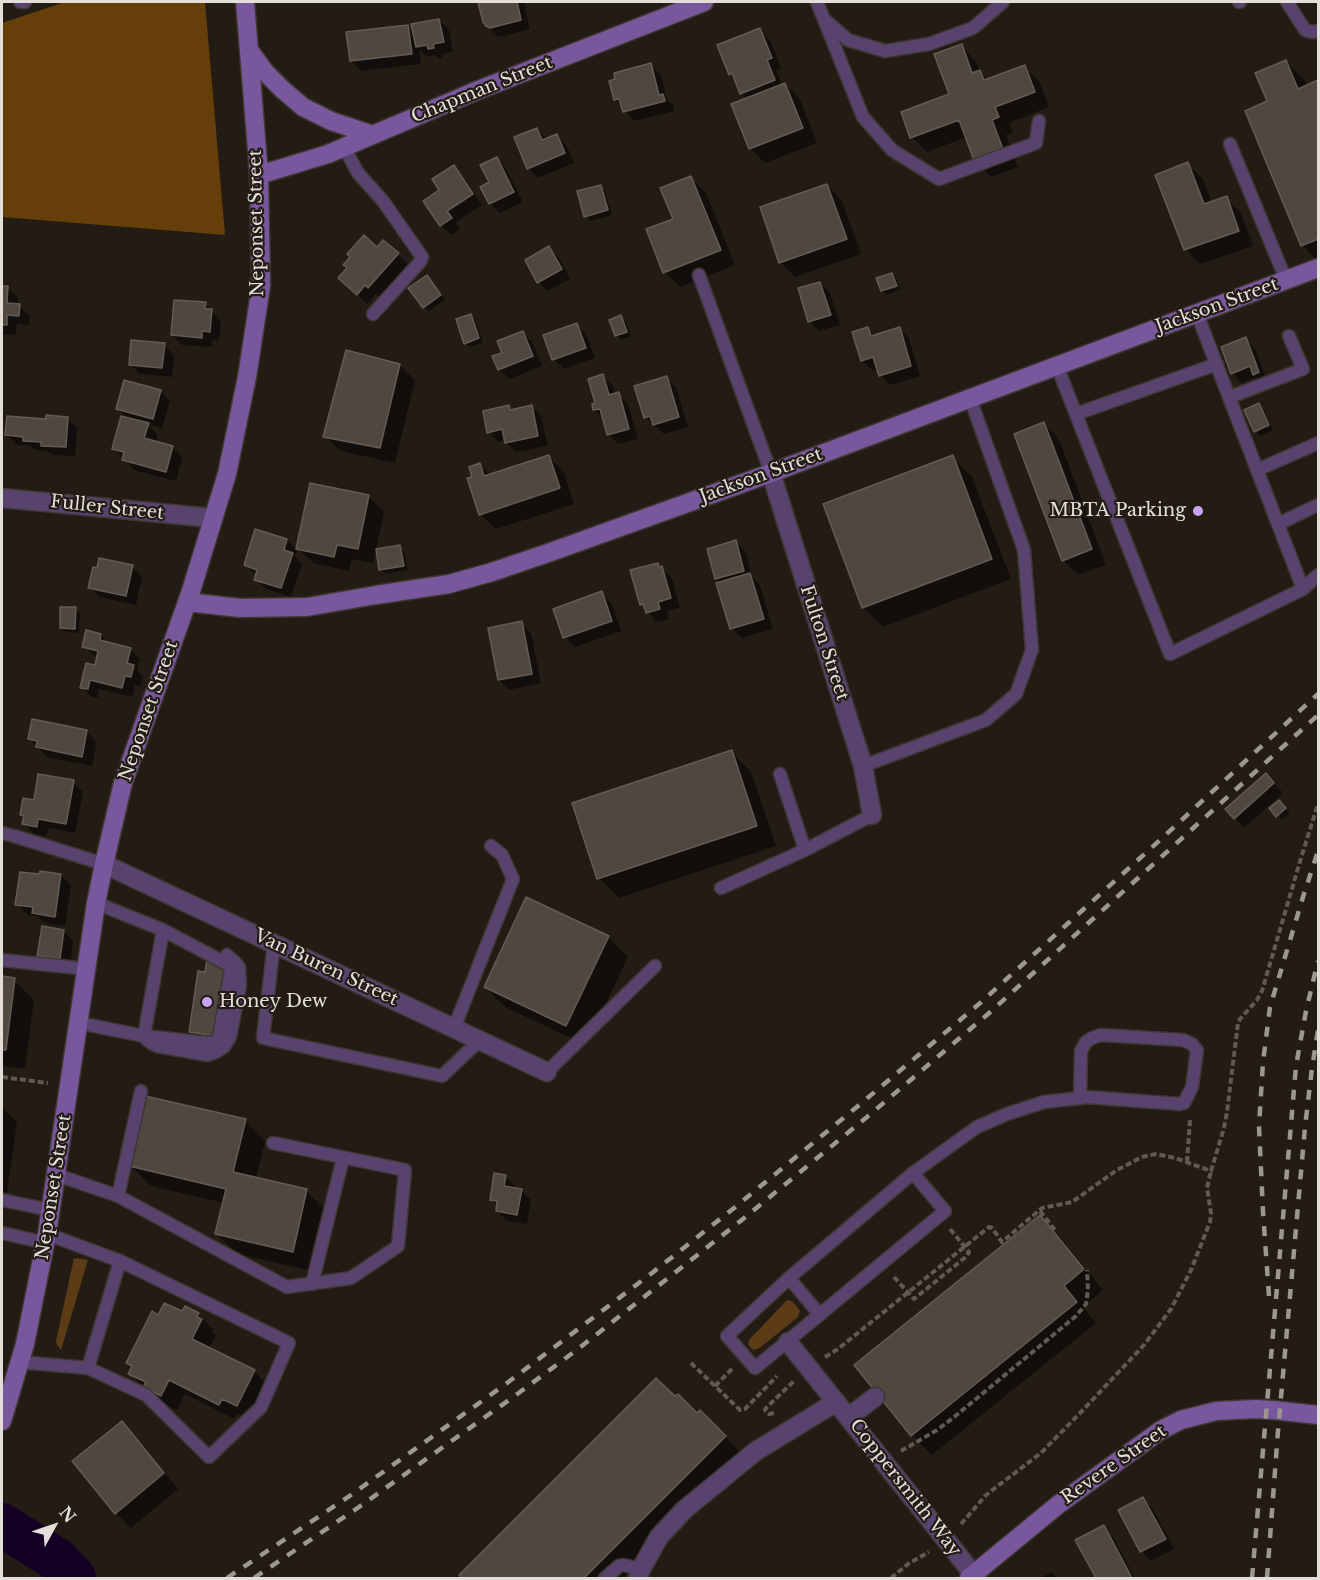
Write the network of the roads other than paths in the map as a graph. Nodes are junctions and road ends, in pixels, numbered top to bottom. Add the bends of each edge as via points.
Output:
1 (20, 2) edge
2 (25, 2) edge
3 (245, 2) edge
4 (704, 2) edge
5 (817, 2) edge
6 (1003, 2) edge
7 (1287, 2) edge
8 (822, 17) junction
9 (1318, 31) edge
10 (249, 48) junction
11 (1039, 121) dead end
12 (373, 135) junction
13 (1230, 144) dead end
14 (344, 147) junction
15 (259, 175) junction
16 (1318, 268) edge
17 (699, 274) dead end
18 (1286, 280) junction
19 (373, 314) dead end
20 (1197, 314) junction
21 (1289, 336) dead end
22 (1217, 364) junction
23 (1057, 366) junction
24 (1230, 397) junction
25 (970, 398) junction
26 (1076, 414) junction
27 (1318, 443) edge
28 (1257, 470) junction
29 (771, 473) junction
30 (2, 498) edge
31 (1318, 506) edge
32 (213, 518) junction
33 (1278, 524) junction
34 (1318, 575) edge
35 (1303, 590) junction
36 (187, 602) junction
37 (863, 766) junction
38 (780, 774) dead end
39 (872, 815) joint
40 (2, 833) edge
41 (491, 846) dead end
42 (805, 850) junction
43 (104, 864) junction
44 (721, 888) dead end
45 (96, 903) junction
46 (163, 930) junction
47 (274, 943) junction
48 (2, 960) edge
49 (655, 966) dead end
50 (87, 969) junction
51 (79, 1023) junction
52 (454, 1028) junction
53 (144, 1036) junction
54 (480, 1040) junction
55 (548, 1072) joint
56 (141, 1091) dead end
57 (1080, 1098) junction
58 (273, 1143) dead end
59 (343, 1158) junction
60 (913, 1173) junction
61 (57, 1175) junction
62 (118, 1196) junction
63 (2, 1200) edge
64 (50, 1209) junction
65 (2, 1233) edge
66 (46, 1238) junction
67 (120, 1261) junction
68 (789, 1278) junction
69 (312, 1284) junction
70 (820, 1315) junction
71 (788, 1342) junction
72 (19, 1362) junction
73 (88, 1368) junction
74 (875, 1397) dead end
75 (836, 1402) junction
76 (1318, 1415) edge
77 (849, 1417) junction
78 (2, 1421) edge
79 (639, 1574) edge
80 (971, 1577) edge
81 (605, 1578) edge

1 - 2 lane
3 - 10 main road, Neponset Street
4 - 12 main road, Chapman Street
5 - 8 lane
6 - 8 lane via 973,28 929,44 885,51 848,40
7 - 9 lane via 1305,30
8 - 11 lane via 863,117 892,150 939,179 1036,143
10 - 12 main road via 265,72 303,107
10 - 15 main road, Neponset Street
12 - 14 main road, Chapman Street
13 - 18 lane
14 - 15 main road, Chapman Street
14 - 19 lane via 358,172 422,257
15 - 32 main road, Neponset Street via 261,286 247,378 227,474
16 - 18 main road, Jackson Street
17 - 29 lane
18 - 20 main road, Jackson Street
20 - 22 lane
20 - 23 main road, Jackson Street
21 - 24 lane via 1304,369
22 - 24 lane
22 - 26 lane
23 - 25 main road, Jackson Street
23 - 26 lane
24 - 28 lane
25 - 29 main road, Jackson Street
25 - 37 lane via 1024,550 1032,651 1016,694 986,720
26 - 35 lane via 1170,654
27 - 28 lane
28 - 33 lane
29 - 36 main road, Jackson Street via 548,554 449,584 307,607 240,608
29 - 37 street, Fulton Street
30 - 32 street, Fuller Street
31 - 33 lane
32 - 36 main road, Neponset Street
33 - 35 lane
34 - 35 lane
36 - 43 main road, Neponset Street via 123,783
37 - 39 street, Fulton Street
38 - 42 lane
39 - 42 lane
40 - 43 lane
41 - 52 lane via 501,855 513,879
42 - 44 lane
43 - 45 main road, Neponset Street
43 - 47 street, Van Buren Street
45 - 46 lane
45 - 50 main road, Neponset Street
46 - 53 lane
46 - 53 lane via 229,965 219,1037 208,1043
47 - 52 street, Van Buren Street
47 - 54 lane via 263,1038 442,1076
48 - 50 lane
49 - 55 lane
50 - 51 main road, Neponset Street
51 - 53 lane
51 - 61 main road, Neponset Street
52 - 54 street, Van Buren Street
54 - 55 street, Van Buren Street
56 - 62 lane
57 - 57 lane via 1180,1104 1192,1087 1197,1050 1183,1040 1101,1035 1092,1038 1081,1051
57 - 60 lane via 1044,1102 997,1118 977,1127
58 - 59 lane
59 - 69 lane
59 - 69 lane via 405,1170 398,1246 351,1278
60 - 68 lane
60 - 70 lane via 945,1211
61 - 62 lane
61 - 64 main road, Neponset Street
62 - 69 lane via 286,1287
63 - 64 lane
64 - 66 main road, Neponset Street
65 - 66 lane
66 - 67 lane
66 - 72 main road, Neponset Street
67 - 73 lane
67 - 73 lane via 289,1343 261,1407 209,1457 146,1395
68 - 70 lane
68 - 71 lane via 727,1336 755,1368
70 - 71 lane
71 - 75 street, Coppersmith Way
72 - 73 lane
72 - 78 main road, Neponset Street
74 - 77 street
75 - 77 street, Coppersmith Way
75 - 79 street, Coppersmith Way via 756,1450 684,1510 659,1537
76 - 80 main road, Revere Street via 1256,1409 1216,1411 1181,1420 1161,1430 1059,1504
77 - 80 street, Coppersmith Way
79 - 81 lane via 623,1565

